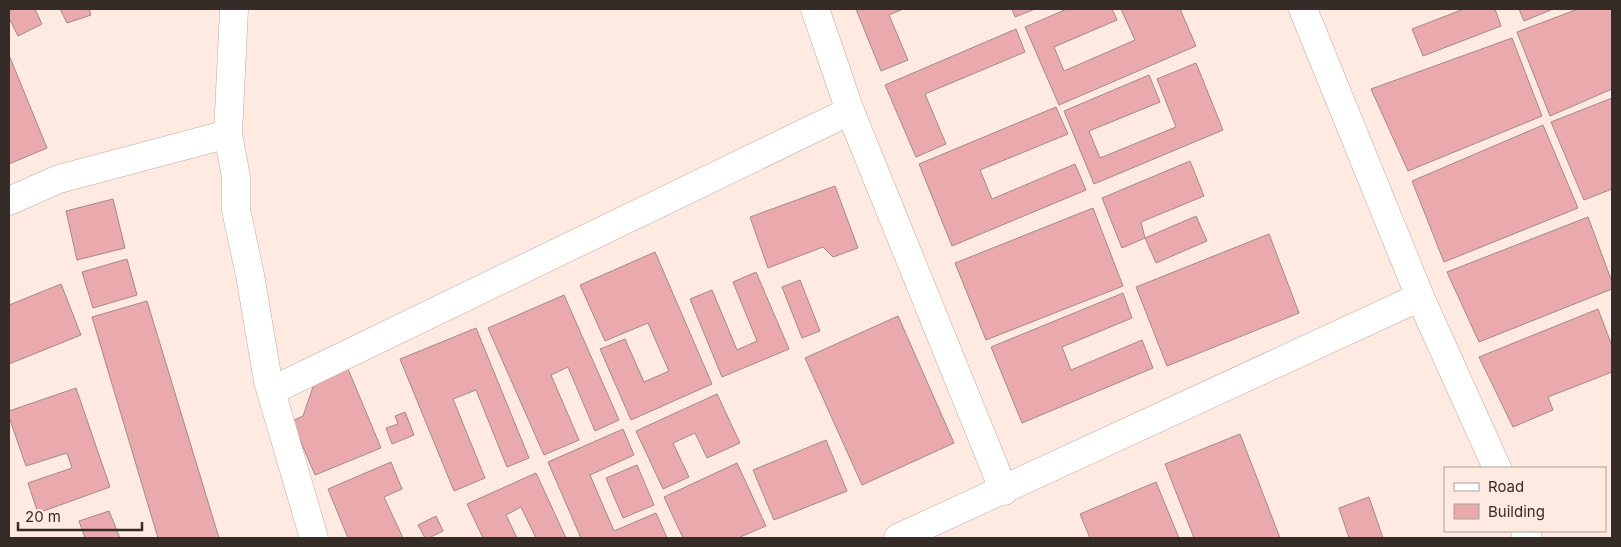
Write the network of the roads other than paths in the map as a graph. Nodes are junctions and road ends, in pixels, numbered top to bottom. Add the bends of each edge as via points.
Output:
1 (234, 9) edge
2 (815, 9) edge
3 (1303, 9) edge
4 (850, 111) junction
5 (228, 134) junction
6 (9, 201) edge
7 (1420, 297) junction
8 (271, 391) junction
9 (1497, 467) edge
10 (1004, 490) junction
11 (314, 538) edge
12 (898, 538) edge

1 - 5 street
2 - 4 street
3 - 7 street
4 - 8 street
4 - 10 street
5 - 6 street via 60,179
5 - 8 street via 236,177 236,210
7 - 9 street
7 - 10 street
8 - 11 street
10 - 12 street

